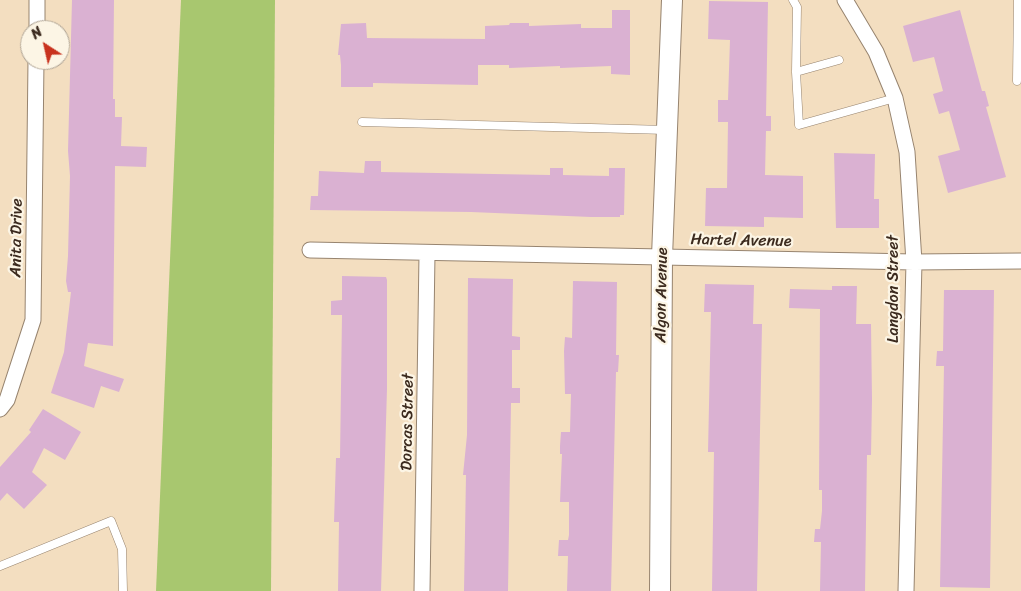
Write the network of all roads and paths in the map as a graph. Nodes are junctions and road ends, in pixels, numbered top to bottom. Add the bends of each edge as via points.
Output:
1 (37, 0) edge
2 (672, 0) edge
3 (793, 0) edge
4 (845, 0) edge
5 (1018, 0) edge
6 (37, 20) edge
7 (839, 60) dead end
8 (36, 70) edge
9 (796, 72) junction
10 (1017, 81) dead end
11 (895, 98) junction
12 (362, 122) dead end
13 (669, 130) junction
14 (310, 250) dead end
15 (427, 254) junction
16 (662, 257) junction
17 (1021, 261) edge
18 (914, 262) junction
19 (0, 409) edge
20 (0, 566) edge
21 (123, 591) edge
22 (422, 591) edge
23 (660, 591) edge
24 (906, 591) edge

1 - 6 street
2 - 13 street, Algon Avenue
3 - 9 lane via 797,7
4 - 11 street, Langdon Street via 876,52
5 - 10 lane
7 - 9 lane
8 - 19 street, Anita Drive via 33,320 7,400
9 - 11 lane via 800,124
11 - 18 street, Langdon Street via 907,152
12 - 13 lane
13 - 16 street, Algon Avenue
14 - 15 street, Hartel Avenue
15 - 16 street, Hartel Avenue
15 - 22 street, Dorcas Street
16 - 18 street, Hartel Avenue
16 - 23 street, Algon Avenue
17 - 18 street, Hartel Avenue
18 - 24 street, Langdon Street
20 - 21 lane via 111,520 122,549

